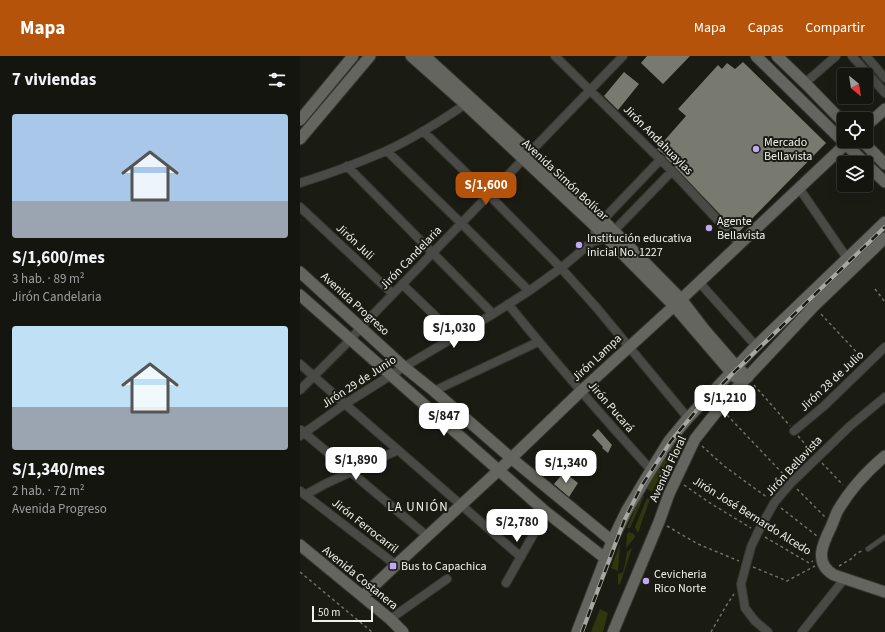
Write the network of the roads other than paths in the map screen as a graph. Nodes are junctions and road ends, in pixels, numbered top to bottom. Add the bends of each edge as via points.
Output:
1 (353, 56) edge
2 (370, 56) edge
3 (411, 56) edge
4 (425, 56) edge
5 (554, 56) edge
6 (623, 56) edge
7 (756, 56) edge
8 (776, 56) edge
9 (836, 56) edge
10 (852, 56) edge
11 (866, 56) edge
12 (885, 78) edge
13 (805, 83) junction
14 (590, 90) junction
15 (885, 93) edge
16 (469, 102) junction
17 (885, 109) edge
18 (837, 116) edge
19 (300, 120) edge
20 (873, 120) edge
21 (423, 131) junction
22 (837, 133) edge
23 (300, 140) edge
24 (841, 148) edge
25 (852, 148) edge
26 (869, 148) edge
27 (387, 151) junction
28 (527, 155) junction
29 (860, 156) edge
30 (660, 159) junction
31 (885, 164) edge
32 (347, 166) junction
33 (672, 170) junction
34 (873, 170) edge
35 (885, 182) edge
36 (300, 183) edge
37 (799, 188) junction
38 (489, 195) junction
39 (300, 207) edge
40 (885, 222) edge
41 (461, 223) junction
42 (599, 223) junction
43 (610, 235) junction
44 (885, 238) edge
45 (592, 242) junction
46 (740, 244) junction
47 (432, 253) junction
48 (846, 258) junction
49 (561, 268) junction
50 (300, 272) edge
51 (699, 282) junction
52 (402, 284) junction
53 (529, 291) junction
54 (393, 294) junction
55 (300, 295) edge
56 (678, 302) junction
57 (508, 304) junction
58 (493, 314) junction
59 (361, 327) junction
60 (456, 336) junction
61 (351, 339) junction
62 (538, 342) junction
63 (629, 346) junction
64 (756, 346) junction
65 (885, 347) edge
66 (300, 364) edge
67 (404, 367) junction
68 (733, 369) junction
69 (314, 376) junction
70 (391, 376) junction
71 (744, 380) junction
72 (300, 390) edge
73 (434, 391) junction
74 (581, 391) junction
75 (885, 397) edge
76 (345, 404) junction
77 (688, 418) junction
78 (794, 431) dead end
79 (301, 433) edge
80 (398, 450) junction
81 (885, 456) edge
82 (511, 458) junction
83 (499, 470) junction
84 (651, 470) junction
85 (351, 472) junction
86 (303, 493) edge
87 (460, 505) junction
88 (546, 512) junction
89 (427, 536) junction
90 (885, 537) edge
91 (612, 541) junction
92 (300, 545) edge
93 (868, 549) road end
94 (521, 557) junction
95 (606, 559) junction
96 (396, 565) junction
97 (845, 578) junction
98 (447, 579) dead end
99 (506, 583) dead end
100 (885, 592) edge
101 (363, 596) junction
102 (390, 619) junction
103 (403, 632) edge
104 (577, 632) edge
105 (613, 632) edge
106 (768, 632) edge
107 (802, 632) edge

1 - 19 street
2 - 23 street
3 - 16 street, Avenida Simón Bolívar
4 - 16 street, Avenida Simón Bolívar
5 - 14 street, Jirón Andahuaylas
6 - 14 street, Jirón Candelaria
7 - 22 street
8 - 13 street
9 - 13 street
10 - 15 street
11 - 12 street
13 - 18 street
14 - 28 street, Jirón Candelaria
14 - 30 street, Jirón Andahuaylas
16 - 21 street
16 - 28 street, Avenida Simón Bolívar
17 - 20 street
21 - 27 street
21 - 38 street
24 - 37 street, Jirón Lampa
25 - 29 street
26 - 31 street
27 - 32 street
27 - 41 street
28 - 38 street, Jirón Candelaria
28 - 42 street, Avenida Simón Bolívar
30 - 33 street, Jirón Andahuaylas
30 - 42 street
32 - 36 street
32 - 47 street
33 - 43 street
33 - 46 street, Jirón Andahuaylas
34 - 35 street
37 - 46 street, Jirón Lampa
37 - 48 street
38 - 41 street, Jirón Candelaria
38 - 49 street
39 - 54 street, Jirón Juli
40 - 48 street
41 - 47 street, Jirón Candelaria
41 - 53 street
42 - 43 street, Avenida Simón Bolívar
42 - 45 street
43 - 45 street, Jirón 29 de Junio
43 - 56 street, Avenida Simón Bolívar
44 - 71 street, Avenida Floral via 814,306
45 - 49 street, Jirón 29 de Junio
46 - 51 street, Jirón Lampa
47 - 52 street, Jirón Candelaria
47 - 58 street
48 - 64 street
49 - 53 street, Jirón 29 de Junio
49 - 63 street
50 - 59 street, Avenida Progreso
51 - 56 street, Jirón Lampa
51 - 64 street
52 - 54 street, Jirón Candelaria
52 - 60 street
53 - 57 street, Jirón 29 de Junio
54 - 59 street, Jirón Candelaria
55 - 61 street
56 - 63 street, Jirón Lampa
56 - 68 street, Avenida Simón Bolívar via 704,329
57 - 58 street, Jirón 29 de Junio
57 - 62 street, Jirón Pucará
58 - 60 street, Jirón 29 de Junio
59 - 61 street, Jirón Candelaria
59 - 67 street, Avenida Progreso
60 - 67 street, Jirón 29 de Junio
61 - 69 street, Jirón Candelaria
61 - 70 street
62 - 73 street
62 - 74 street, Jirón Pucará
63 - 74 street, Jirón Lampa
63 - 77 street
64 - 68 street
65 - 78 street, Jirón 28 de Julio
66 - 69 street
67 - 70 street, Jirón 29 de Junio
67 - 73 street, Avenida Progreso
68 - 71 street, Avenida Simón Bolívar
68 - 77 street
69 - 72 street, Jirón Candelaria
69 - 76 street
70 - 76 street, Jirón 29 de Junio
70 - 83 street
71 - 105 street, Avenida Floral via 695,439 668,494 659,522
73 - 82 street, Avenida Progreso
74 - 82 street, Jirón Lampa
74 - 84 street, Jirón Pucará
75 - 106 street, Jirón Bellavista via 850,426 791,483 774,503 750,547 741,584 746,608
76 - 79 street, Jirón 29 de Junio
76 - 80 street
77 - 84 street via 669,441
79 - 85 street
80 - 85 street
80 - 87 street
81 - 97 street via 850,492 837,512 824,541 821,558 826,570
82 - 83 street, Jirón Lampa
82 - 91 street, Avenida Progreso
83 - 87 street, Jirón Lampa
83 - 88 street
84 - 91 street
85 - 86 street
85 - 89 street
86 - 96 street, Jirón Ferrocarril
87 - 89 street, Jirón Lampa
87 - 94 street
88 - 94 street
88 - 95 street
89 - 96 street, Jirón Lampa
90 - 93 lane
91 - 95 street
92 - 101 street, Avenida Costanera
94 - 99 street
95 - 104 street
96 - 101 street, Jirón Lampa
97 - 100 street
97 - 107 street
98 - 102 street
101 - 102 street, Avenida Costanera
102 - 103 street, Avenida Costanera

